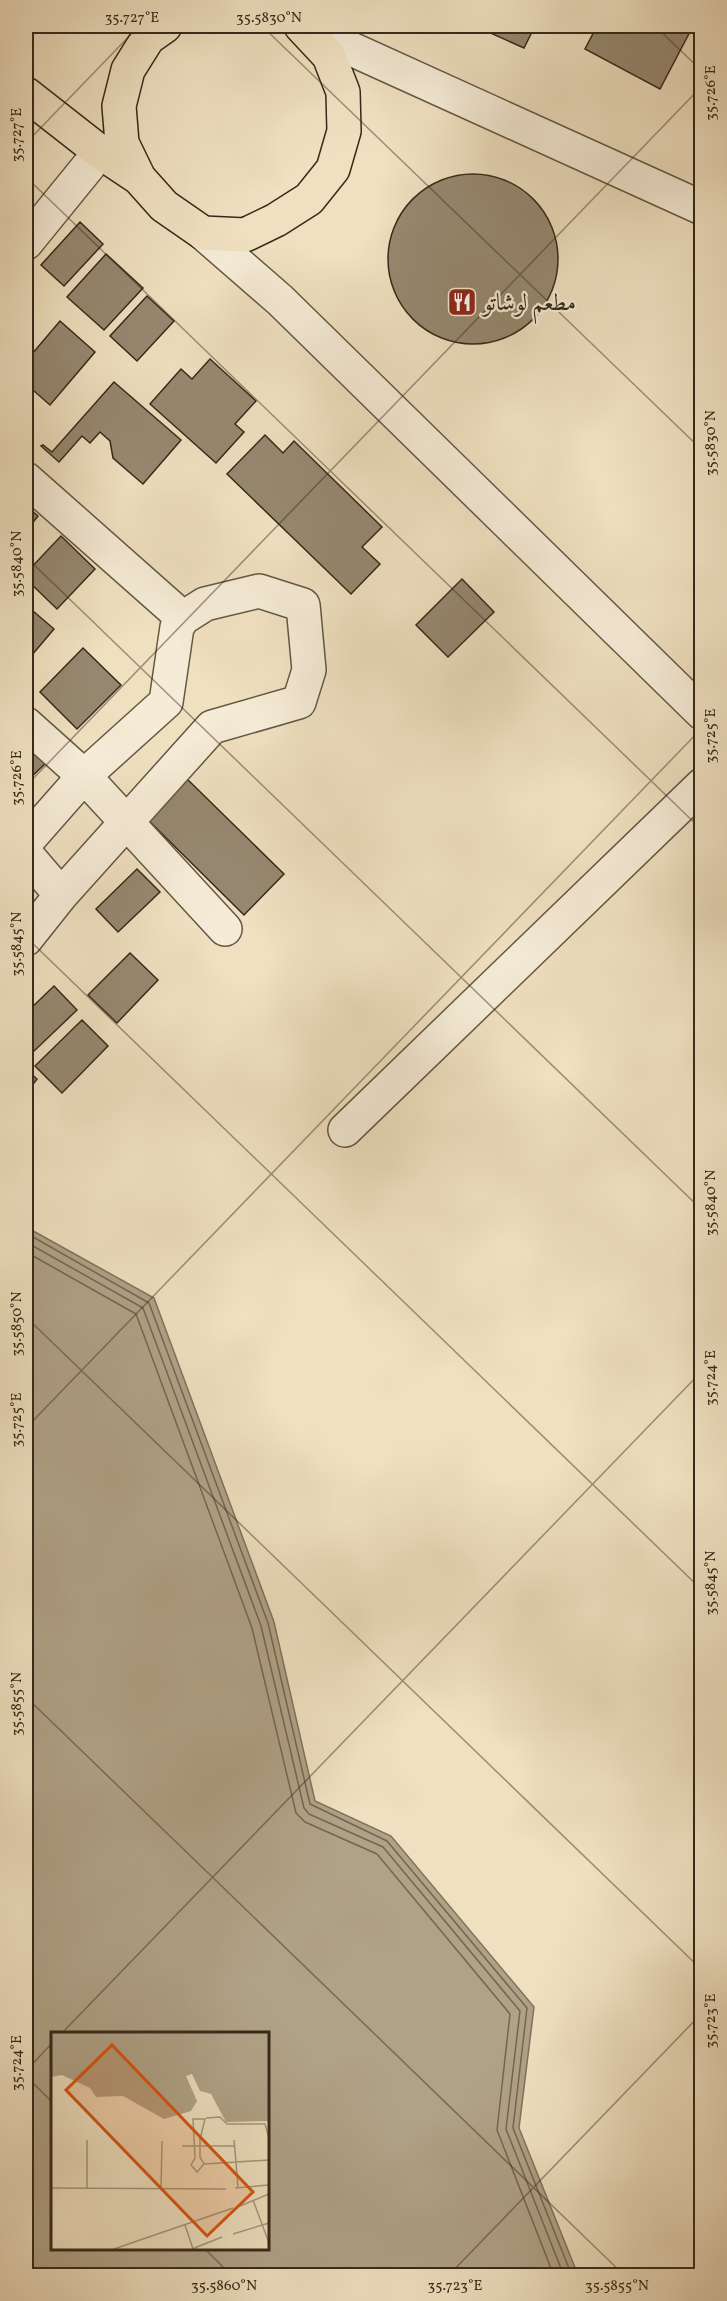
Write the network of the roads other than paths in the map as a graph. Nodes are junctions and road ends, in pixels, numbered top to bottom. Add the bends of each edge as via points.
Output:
1 (165, 26) edge
2 (302, 26) edge
3 (26, 94) edge
4 (100, 152) junction
5 (139, 178) junction
6 (702, 208) edge
7 (203, 233) junction
8 (26, 243) edge
9 (26, 479) edge
10 (183, 618) junction
11 (702, 713) edge
12 (26, 724) edge
13 (84, 776) junction
14 (702, 785) edge
15 (127, 822) junction
16 (26, 842) edge
17 (26, 854) edge
18 (61, 895) junction
19 (225, 929) dead end
20 (26, 939) edge
21 (345, 1130) dead end

1 - 5 main road via 148,38 128,70 119,106 122,143
2 - 6 street
2 - 7 main road via 328,56 343,92 344,131 333,169 309,199 276,220 245,235
3 - 4 main road
4 - 5 main road
4 - 8 street
5 - 7 main road via 164,206
7 - 11 street via 280,300
9 - 10 street
10 - 13 street via 177,627 166,702
10 - 15 street via 205,604 259,591 303,605 309,670 299,702 212,727
12 - 13 street
13 - 15 street
13 - 16 street
14 - 21 street
15 - 18 street
15 - 19 street
17 - 18 street
18 - 20 street

